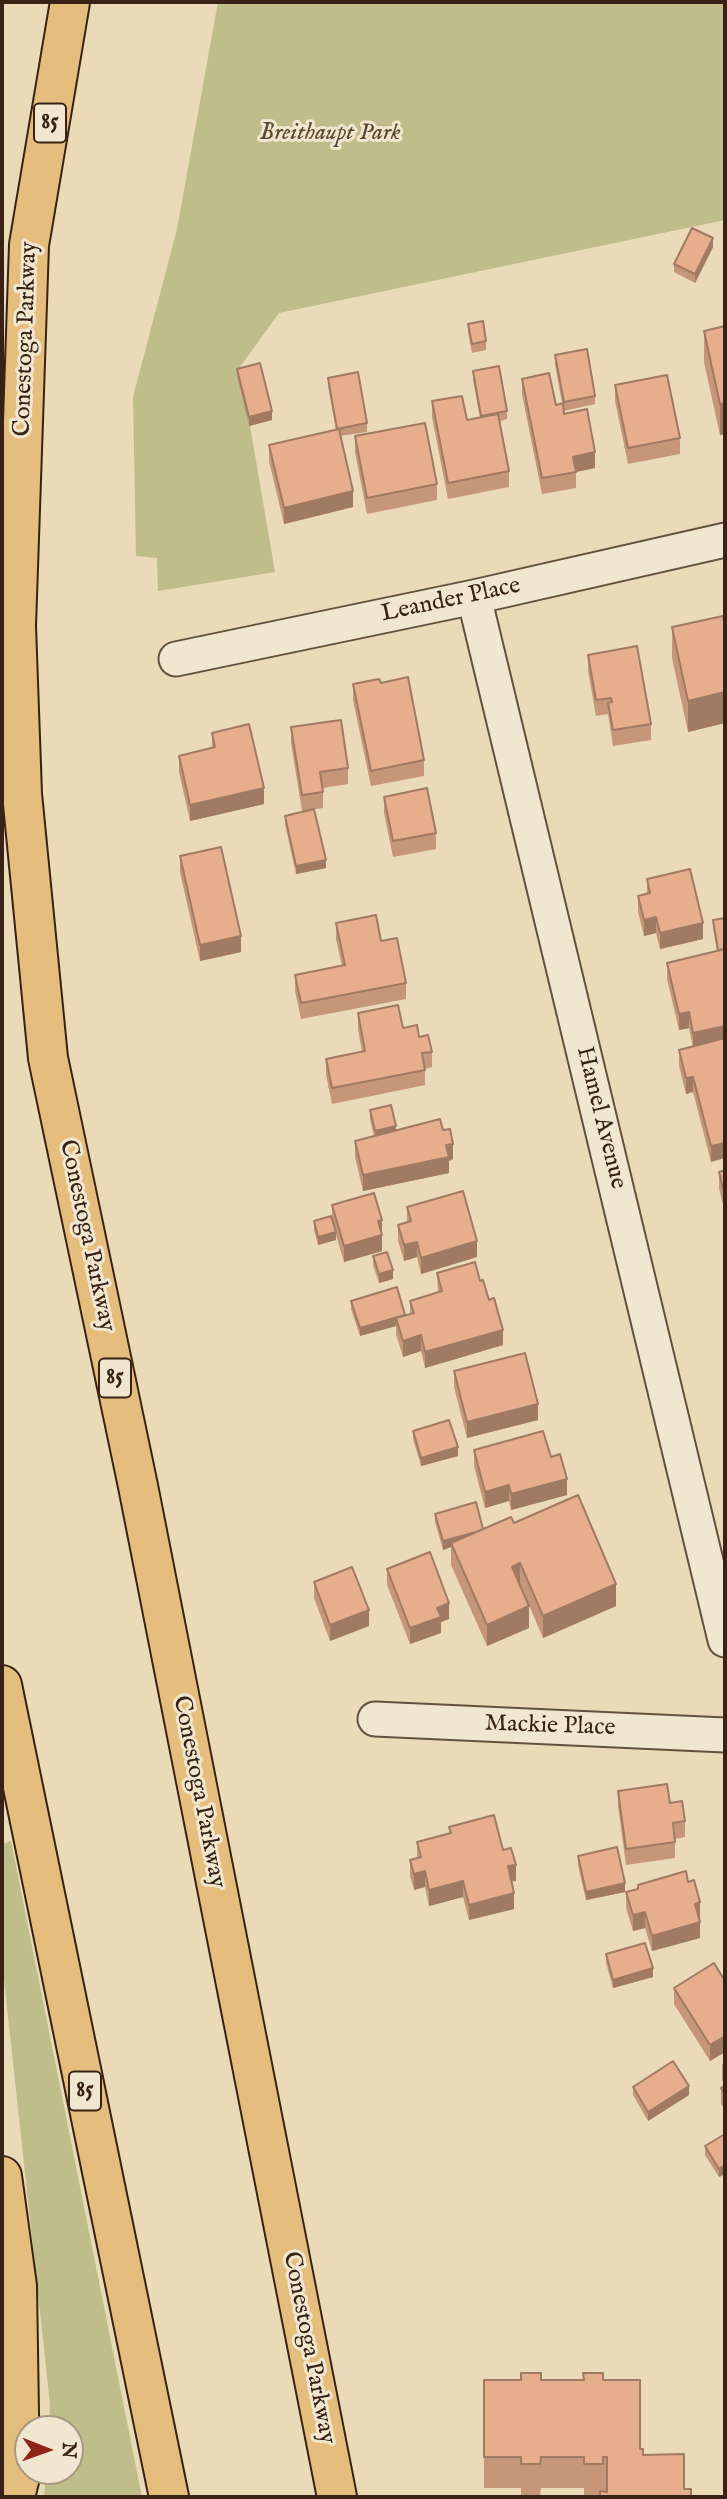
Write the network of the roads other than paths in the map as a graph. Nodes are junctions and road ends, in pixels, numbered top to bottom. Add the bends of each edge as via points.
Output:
1 (70, 2) edge
2 (725, 540) edge
3 (474, 597) junction
4 (176, 659) dead end
5 (725, 1640) edge
6 (2, 1685) edge
7 (375, 1719) dead end
8 (725, 1735) edge
9 (2, 2176) edge
10 (15, 2497) edge
11 (169, 2497) edge
12 (337, 2497) edge

1 - 12 highway, Conestoga Parkway / 85 via 29,245 16,626 22,794 48,1058 138,1486
2 - 3 street, Leander Place
3 - 4 street, Leander Place
3 - 5 street, Hamel Avenue
6 - 11 highway, 85
7 - 8 street, Mackie Place
9 - 10 highway via 17,2286 20,2477

